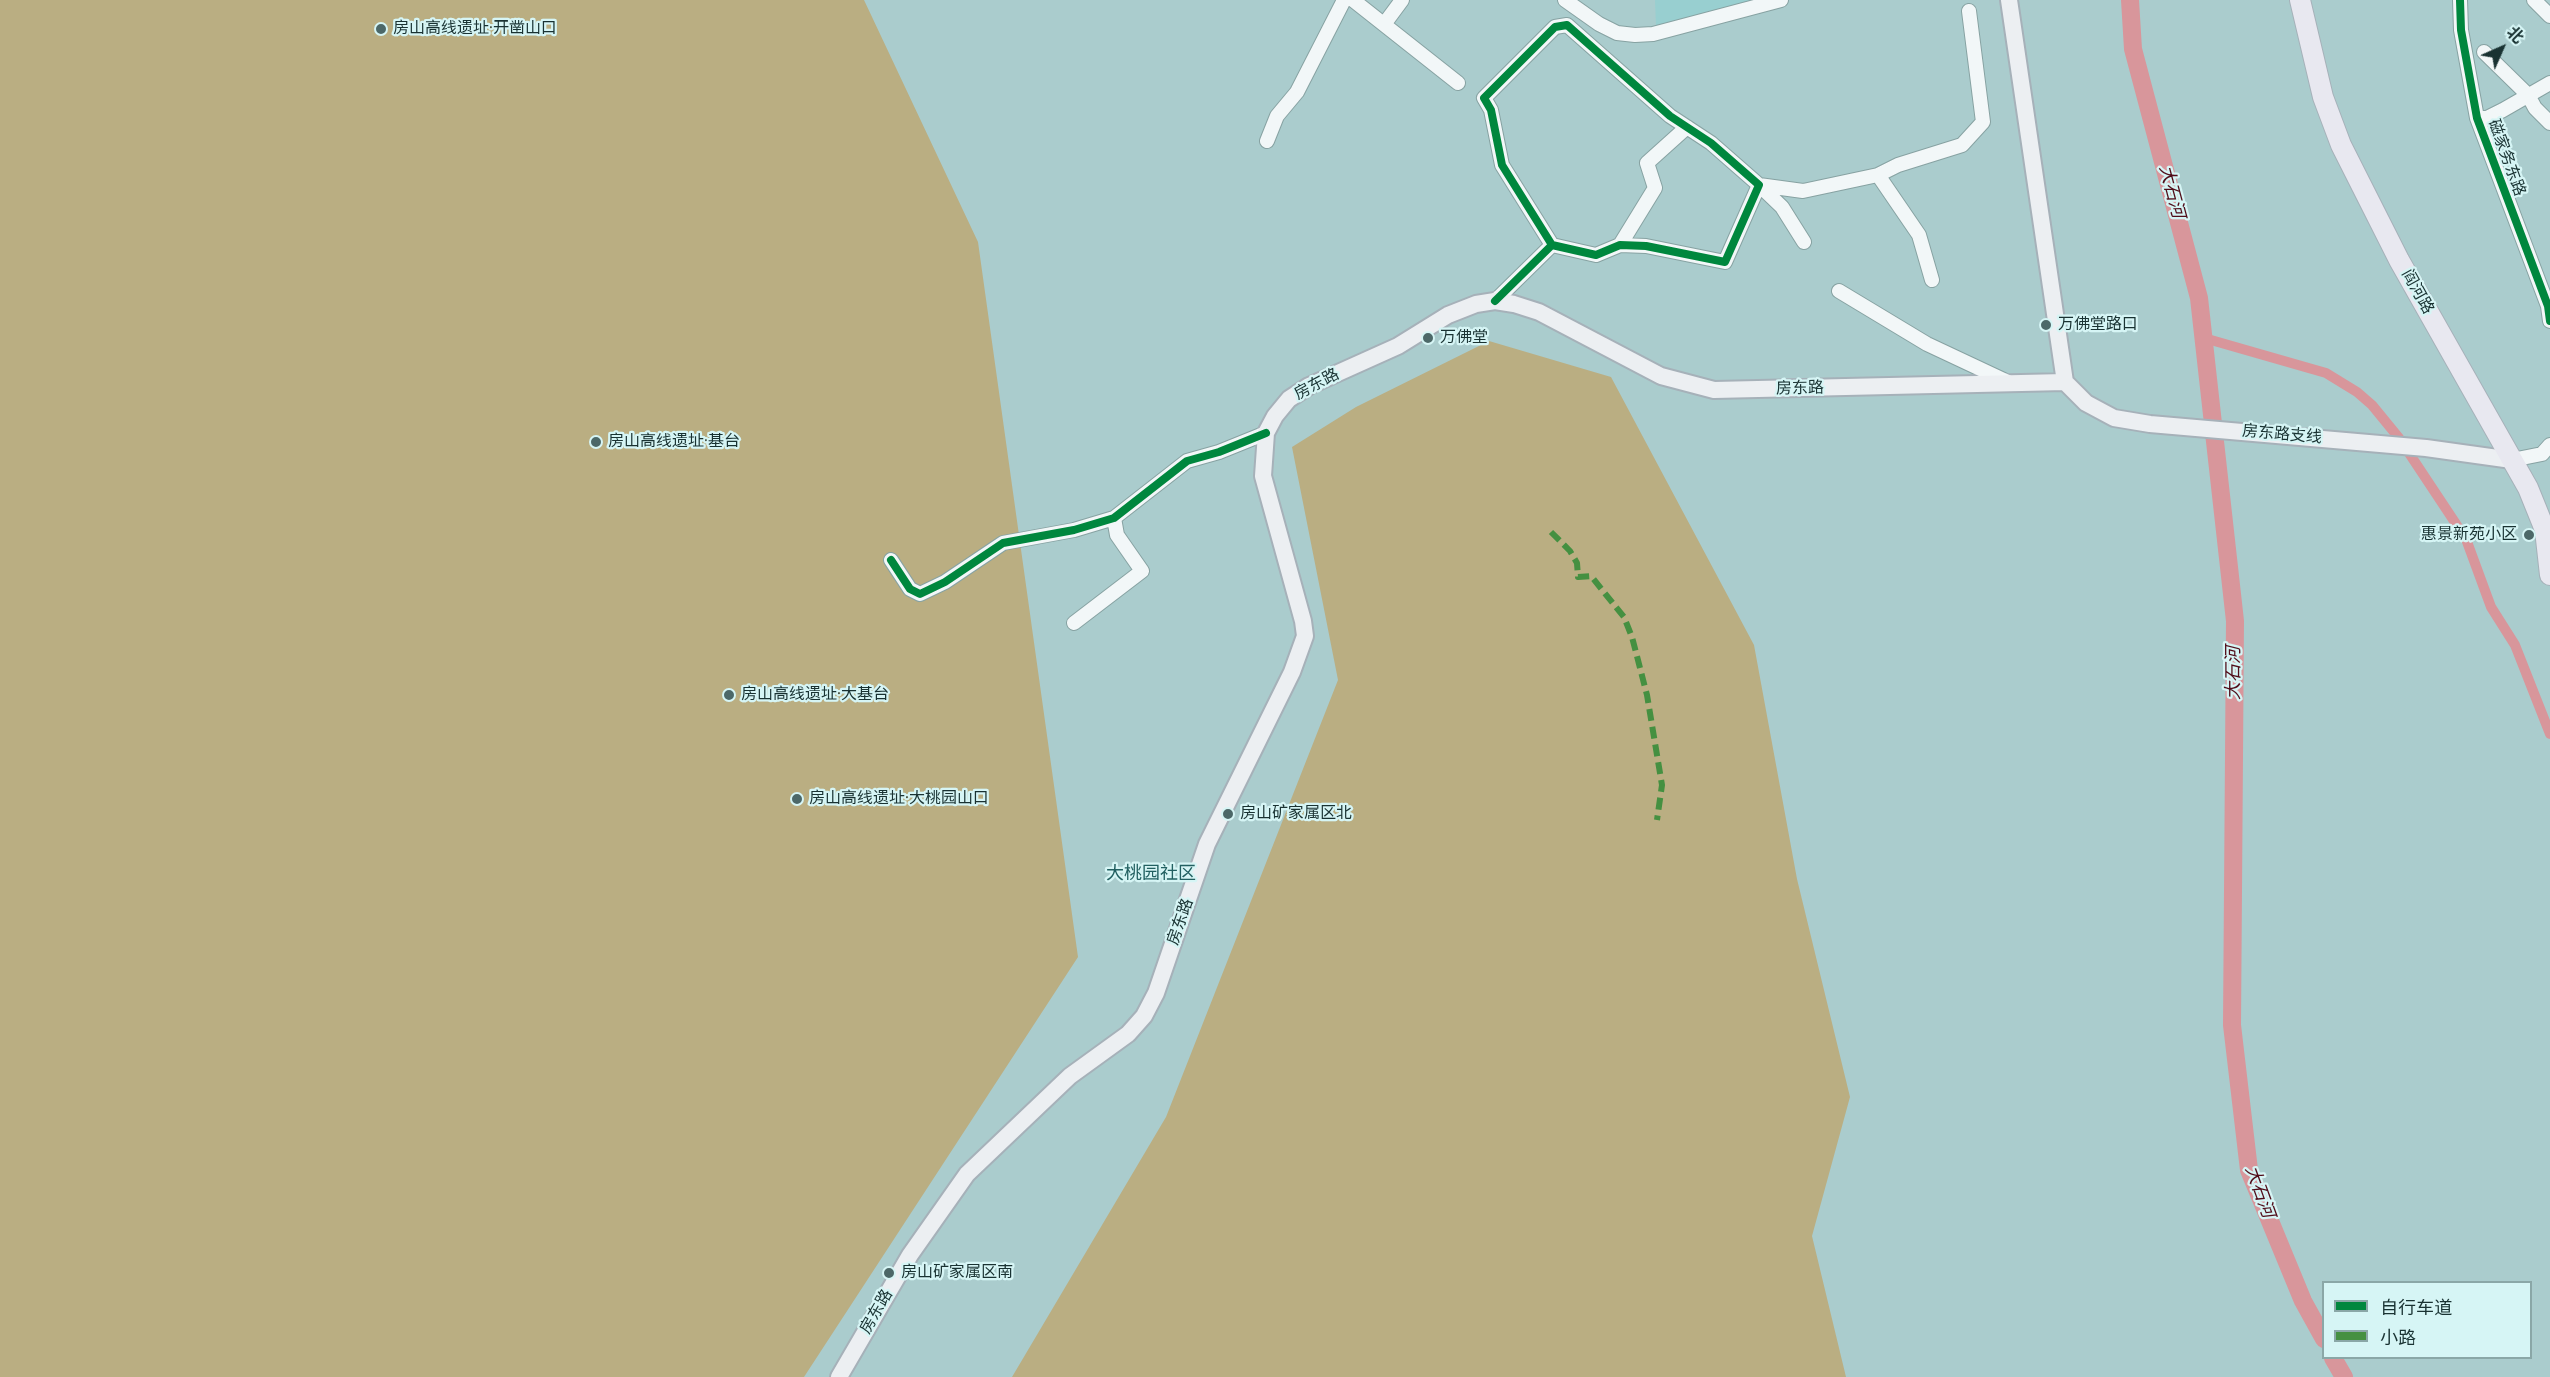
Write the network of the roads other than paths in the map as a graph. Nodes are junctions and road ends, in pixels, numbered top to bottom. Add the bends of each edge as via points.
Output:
1 (1344, 0) edge
2 (1353, 0) edge
3 (1402, 0) edge
4 (1564, 0) edge
5 (1781, 0) edge
6 (2008, 0) edge
7 (2300, 0) edge
8 (2460, 0) edge
9 (2535, 0) edge
10 (1969, 10) dead end
11 (2550, 16) edge
12 (1385, 23) junction
13 (2484, 52) dead end
14 (1458, 83) dead end
15 (2550, 83) edge
16 (2528, 95) junction
17 (2477, 118) junction
18 (2550, 123) edge
19 (1687, 127) junction
20 (1267, 141) dead end
21 (1878, 175) junction
22 (1759, 185) junction
23 (1804, 243) dead end
24 (1552, 245) junction
25 (1620, 245) junction
26 (1932, 280) dead end
27 (1839, 291) dead end
28 (1495, 301) junction
29 (2550, 321) edge
30 (2065, 382) junction
31 (2010, 383) junction
32 (1266, 434) junction
33 (2550, 445) edge
34 (2512, 460) junction
35 (1114, 518) junction
36 (891, 560) dead end
37 (2550, 575) edge
38 (1074, 623) dead end
39 (839, 1377) edge

1 - 20 street via 1298,92 1277,116
2 - 12 street
3 - 12 street
4 - 5 street via 1617,33 1635,35 1653,34
6 - 30 main road
7 - 34 highway, 阎河路 via 2324,97 2341,145 2399,260
8 - 17 street, 磁家务东路 via 2461,30
9 - 11 street
10 - 21 street via 1983,122 1962,145
12 - 14 street
13 - 16 street
15 - 16 street
16 - 17 street via 2487,118
16 - 18 street
17 - 29 street, 磁家务东路 via 2548,306
19 - 22 street via 1712,143
19 - 24 street via 1567,26 1554,27 1484,98 1491,110 1502,165
19 - 25 street via 1647,163 1655,189
21 - 22 street via 1803,191
21 - 26 street via 1919,235
22 - 23 street via 1782,207
22 - 25 street via 1725,262 1646,246
24 - 25 street via 1596,255
24 - 28 street
27 - 31 street via 1927,344
28 - 31 main road, 房东路 via 1539,312 1661,376 1714,390
28 - 32 main road, 房东路 via 1448,315 1398,346 1309,386 1289,399
30 - 31 main road, 房东路
30 - 34 main road, 房东路支线 via 2086,403 2114,418
32 - 35 street via 1187,461
32 - 39 main road, 房东路 via 1263,476 1305,636 1292,672 1207,844 1156,993 1144,1016 1128,1034 1070,1076 967,1174 933,1218
33 - 34 street via 2542,454
34 - 37 highway, 阎河路 via 2545,530
35 - 36 street via 1003,543 920,594 910,589
35 - 38 street via 1117,535 1142,572

